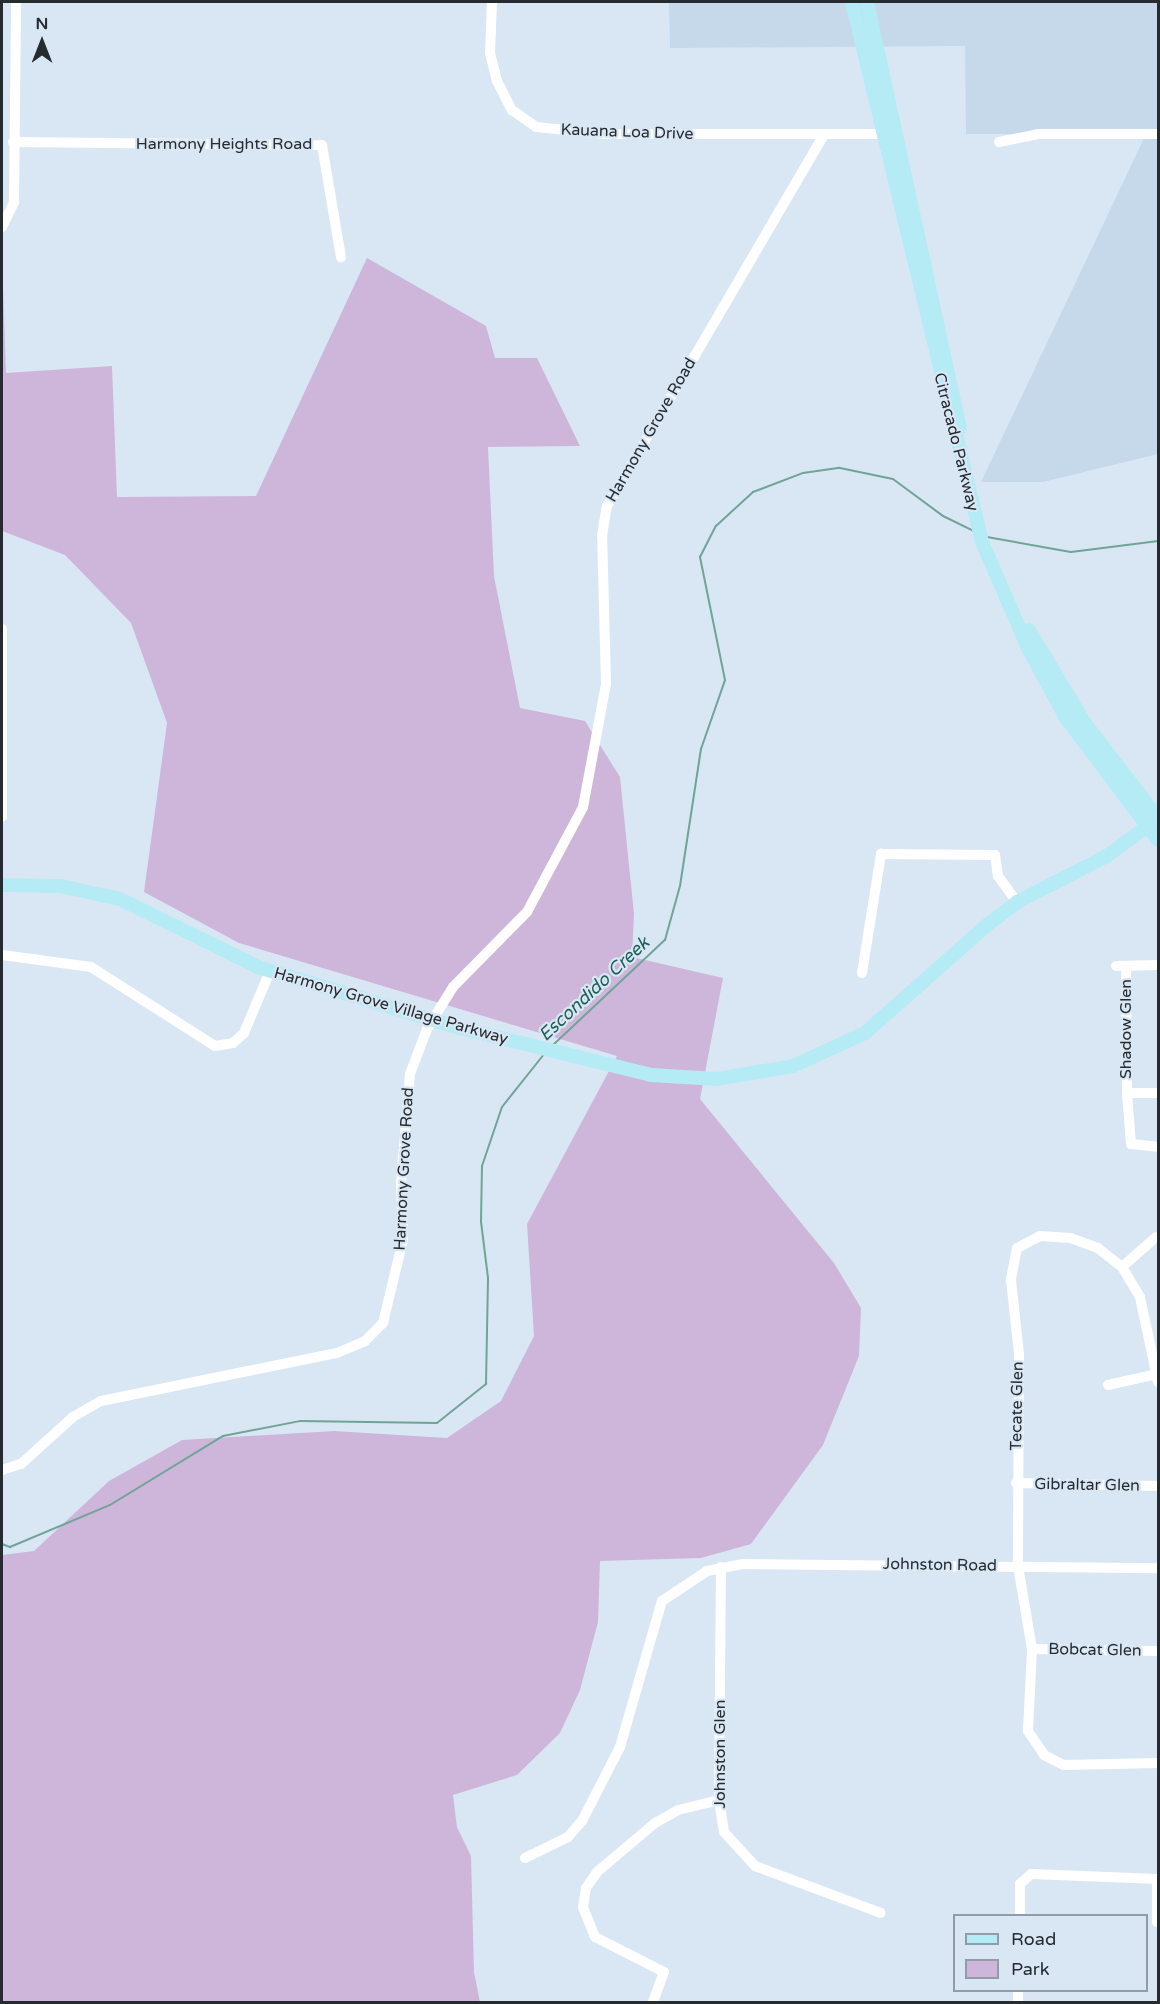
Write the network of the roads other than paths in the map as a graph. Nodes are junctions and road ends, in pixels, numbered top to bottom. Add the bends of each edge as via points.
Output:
1 (16, 2) edge
2 (492, 2) edge
3 (852, 2) edge
4 (867, 2) edge
5 (824, 134) junction
6 (889, 134) junction
7 (1158, 134) edge
8 (13, 142) junction
9 (999, 142) dead end
10 (2, 227) edge
11 (342, 257) dead end
12 (2, 629) edge
13 (2, 817) edge
14 (1155, 821) edge
15 (1158, 840) edge
16 (2, 885) edge
17 (1017, 902) junction
18 (2, 956) edge
19 (1158, 966) edge
20 (270, 970) junction
21 (862, 973) dead end
22 (431, 1019) junction
23 (1127, 1093) junction
24 (1158, 1093) edge
25 (1158, 1147) edge
26 (1156, 1237) dead end
27 (1122, 1267) junction
28 (1158, 1378) edge
29 (1108, 1385) dead end
30 (2, 1470) edge
31 (1016, 1483) junction
32 (1158, 1486) edge
33 (1018, 1566) junction
34 (721, 1567) junction
35 (1158, 1568) edge
36 (1032, 1648) junction
37 (1158, 1651) edge
38 (1158, 1763) edge
39 (718, 1800) junction
40 (525, 1858) dead end
41 (1158, 1879) edge
42 (881, 1913) dead end
43 (1020, 1914) edge
44 (1156, 1922) dead end
45 (653, 2002) edge

1 - 8 street
2 - 5 street, Kauana Loa Drive via 490,54 497,81 512,110 536,127 606,134
3 - 6 main road, Citracado Parkway
4 - 6 main road, Citracado Parkway
5 - 6 street
5 - 22 street, Harmony Grove Road via 607,506 602,536 606,684 589,782 573,830 514,930 461,979
6 - 14 main road, Citracado Parkway via 975,507 1014,610 1066,718
7 - 9 street via 1039,134
8 - 10 street via 14,202
8 - 11 street, Harmony Heights Road via 322,145
12 - 13 street
14 - 15 main road, Citracado Parkway
14 - 17 main road, Harmony Grove Village Parkway via 1107,856
16 - 20 main road, Harmony Grove Village Parkway via 46,885 113,897
17 - 21 street via 998,876 995,855 881,854
17 - 22 main road, Harmony Grove Village Parkway via 865,1033 793,1066 717,1079 681,1079 583,1059
18 - 20 street via 91,967 215,1046 233,1043 244,1033
19 - 23 street, Shadow Glen via 1121,966
20 - 22 main road, Harmony Grove Village Parkway
22 - 30 street, Harmony Grove Road via 410,1074 401,1184 403,1240 388,1311 375,1333 337,1353 101,1401 73,1417 21,1464
23 - 24 street, Shadow Glen
23 - 25 street, Shadow Glen via 1131,1144
26 - 27 street
27 - 28 street via 1140,1297
27 - 31 street, Tecate Glen via 1098,1248 1070,1238 1040,1236 1017,1248 1010,1268 1019,1354
28 - 29 street
31 - 32 street, Gibraltar Glen
31 - 33 street, Tecate Glen
33 - 34 street, Johnston Road
33 - 35 street, Johnston Road
33 - 36 street, Tecate Glen
34 - 39 street, Johnston Glen
34 - 40 street via 678,1586 662,1601 620,1747 582,1821 568,1837
36 - 37 street, Bobcat Glen
36 - 38 street, Tecate Glen via 1028,1731 1037,1749 1054,1761 1074,1767
39 - 42 street, Johnston Glen via 724,1832 755,1866
39 - 45 street via 678,1810 655,1824 597,1872 586,1888 583,1907 595,1938 664,1972
41 - 43 street via 1023,1877
41 - 44 street

